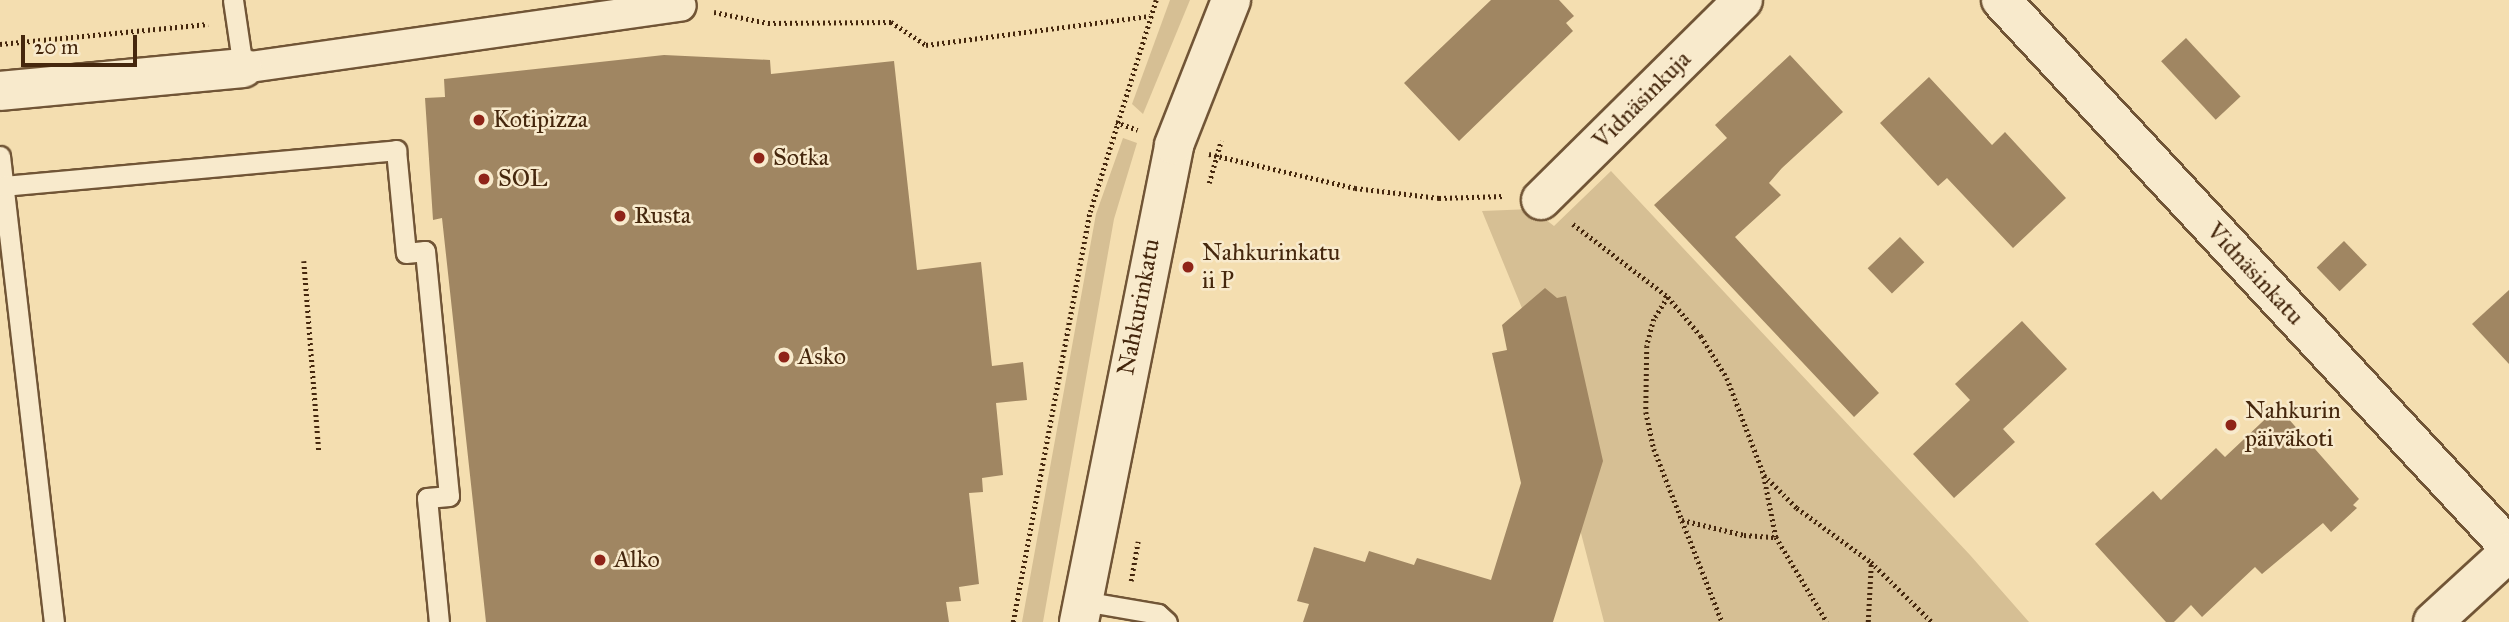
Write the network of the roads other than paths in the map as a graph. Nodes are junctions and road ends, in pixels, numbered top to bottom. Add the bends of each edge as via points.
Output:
1 (233, 0) edge
2 (1231, 0) edge
3 (1743, 0) edge
4 (2001, 0) edge
5 (681, 6) road end
6 (243, 68) junction
7 (0, 91) edge
8 (0, 156) edge
9 (3, 186) junction
10 (1541, 200) road end
11 (2509, 549) edge
12 (1081, 612) edge
13 (54, 622) edge
14 (439, 622) edge
15 (1167, 622) edge
16 (2433, 622) edge

1 - 6 lane
2 - 12 street, Nahkurinkatu via 1174,145
3 - 10 street, Vidnäsinkuja
4 - 11 street, Vidnäsinkatu
5 - 6 street
6 - 7 street
8 - 9 lane
9 - 13 lane
9 - 14 lane via 396,150 406,253 425,251 449,496 427,498
11 - 16 street
12 - 15 lane via 1126,608 1158,614

